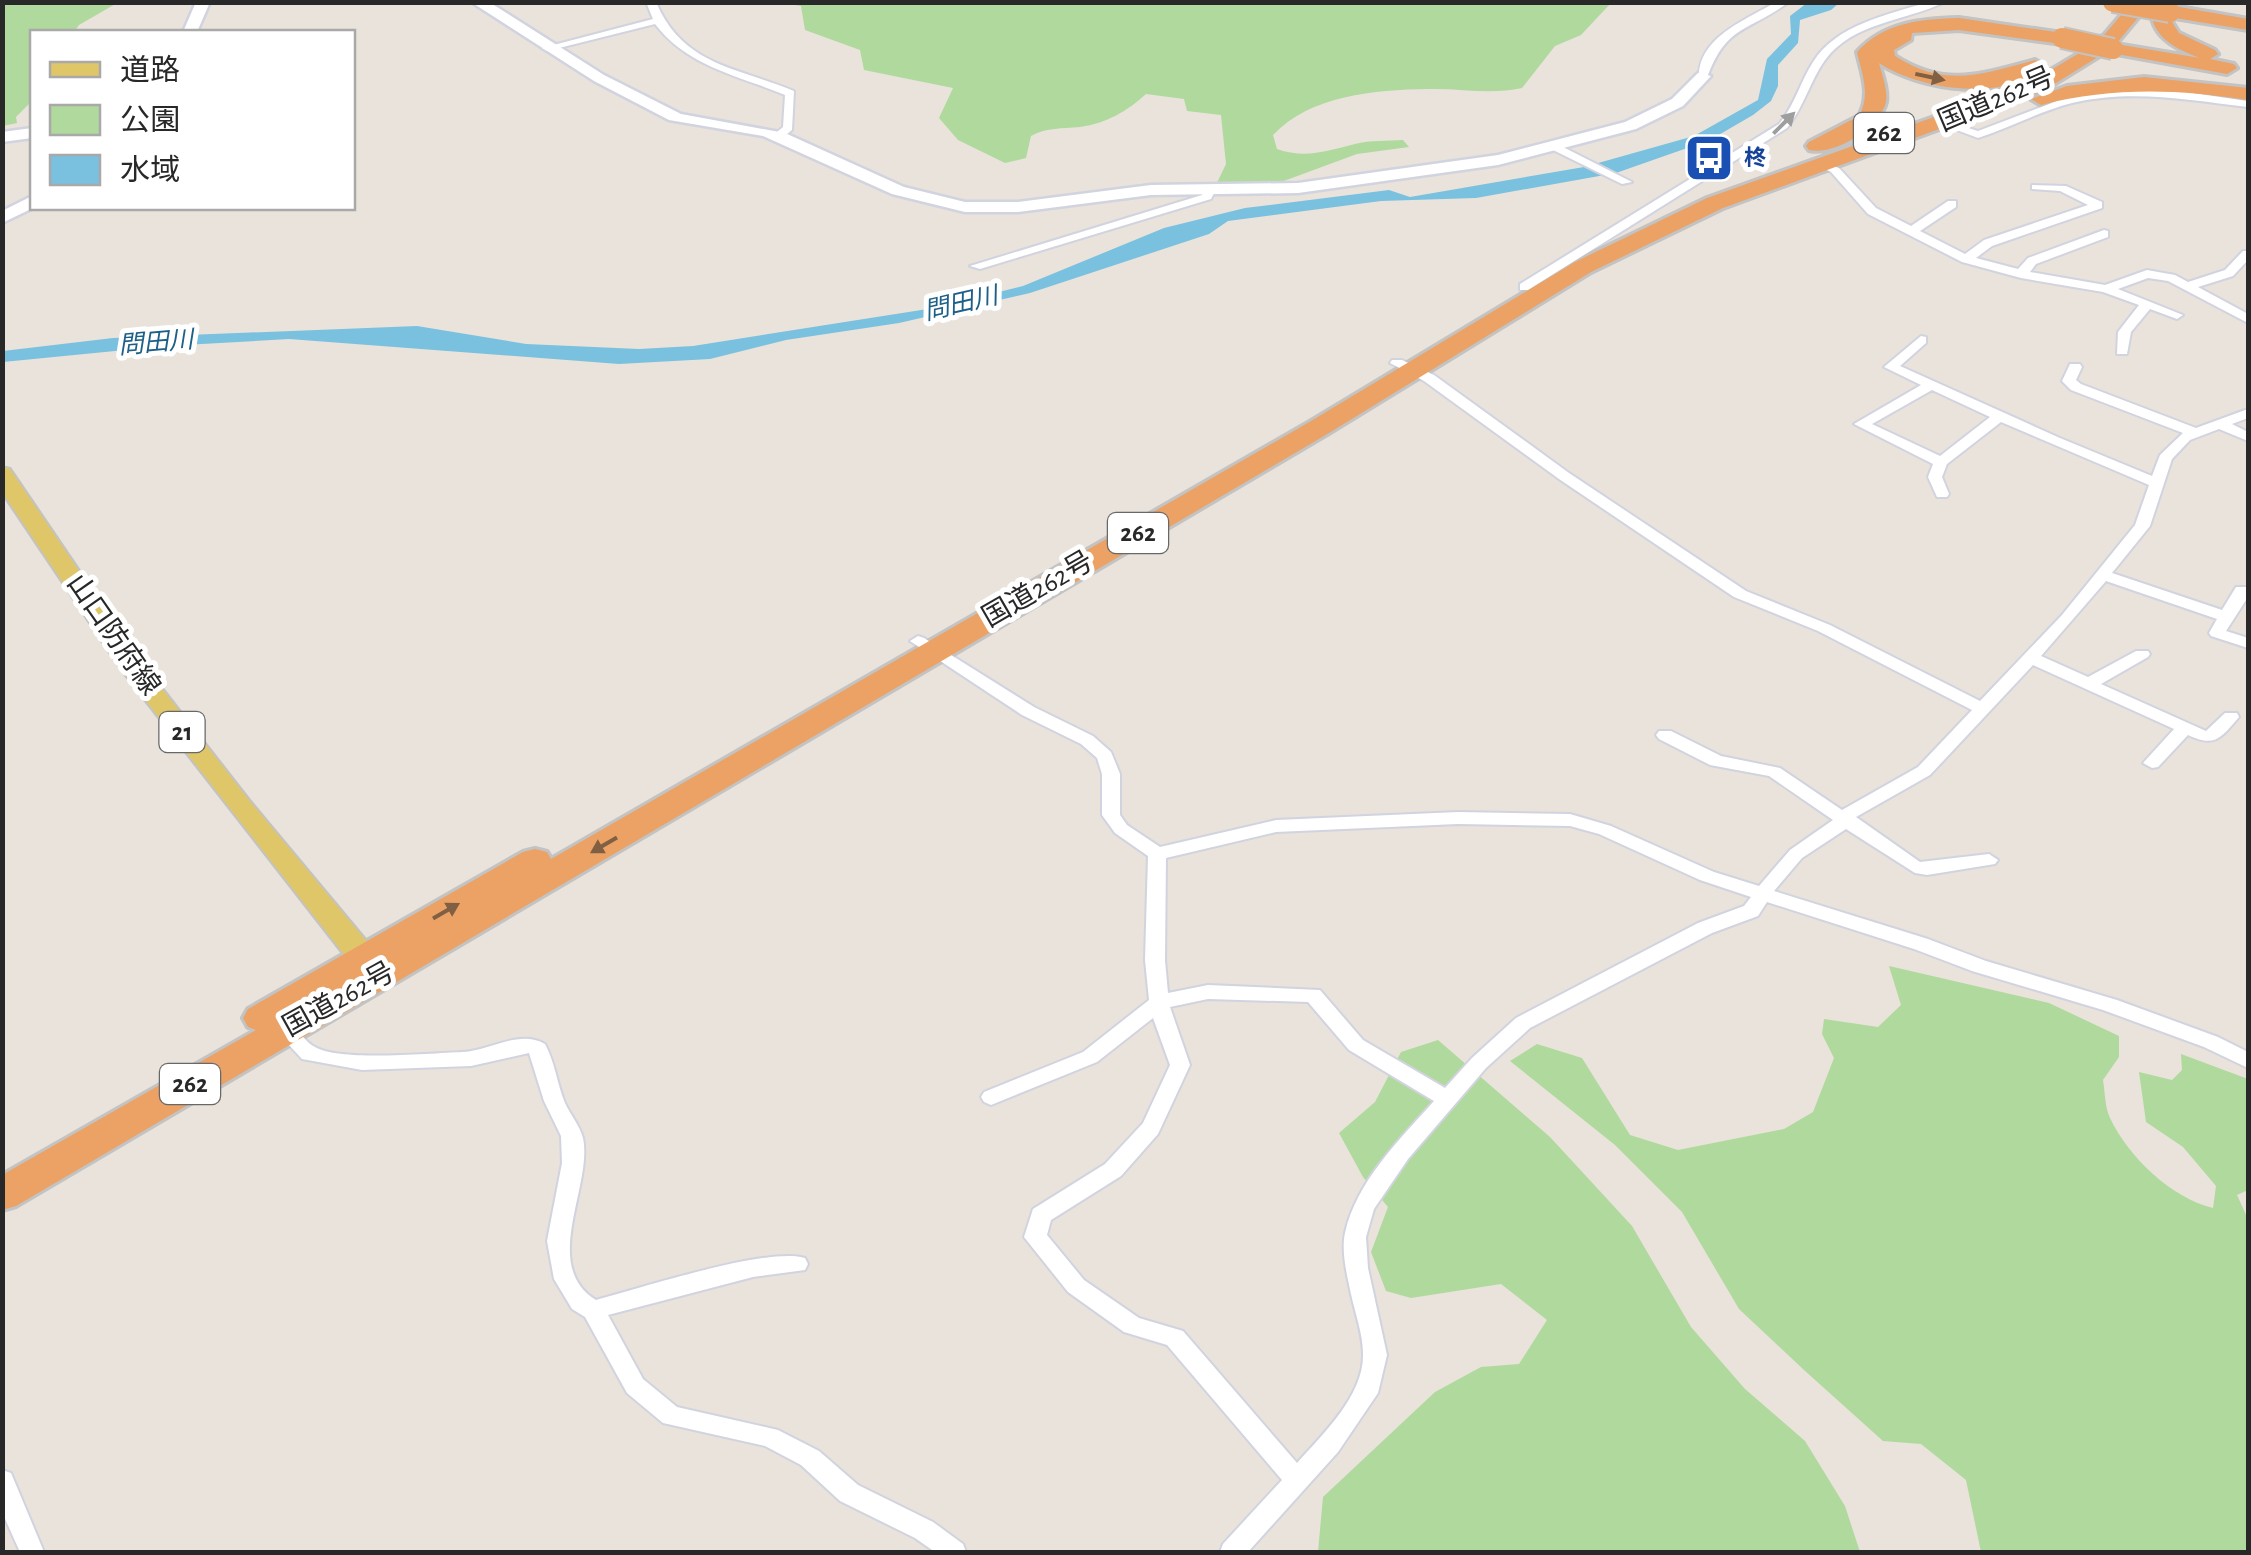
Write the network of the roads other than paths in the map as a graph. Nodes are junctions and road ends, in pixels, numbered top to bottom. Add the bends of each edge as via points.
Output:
1 (203, 2) edge
2 (478, 2) edge
3 (650, 2) edge
4 (1784, 2) edge
5 (1940, 2) edge
6 (2112, 2) edge
7 (2125, 2) edge
8 (2142, 2) edge
9 (2164, 5) edge
10 (656, 20) junction
11 (2248, 20) edge
12 (191, 30) edge
13 (2062, 45) junction
14 (547, 48) junction
15 (2110, 51) junction
16 (2248, 67) edge
17 (1703, 76) joint
18 (2248, 90) edge
19 (2248, 104) edge
20 (1937, 127) junction
21 (30, 132) edge
22 (778, 136) junction
23 (2, 138) edge
24 (1557, 148) junction
25 (1820, 164) junction
26 (1624, 181) dead end
27 (2036, 187) dead end
28 (1210, 191) junction
29 (1698, 199) junction
30 (30, 202) edge
31 (1952, 204) dead end
32 (2, 218) edge
33 (1912, 231) junction
34 (2104, 234) dead end
35 (2247, 254) edge
36 (1966, 260) junction
37 (976, 266) dead end
38 (2022, 274) junction
39 (2188, 286) junction
40 (1524, 287) junction
41 (2106, 289) junction
42 (2147, 304) junction
43 (2177, 314) dead end
44 (2248, 319) edge
45 (1921, 340) dead end
46 (2122, 351) dead end
47 (1405, 367) junction
48 (2075, 367) dead end
49 (1932, 384) junction
50 (2248, 413) edge
51 (2001, 415) junction
52 (2220, 424) junction
53 (2197, 433) junction
54 (2248, 437) edge
55 (1941, 462) junction
56 (2, 474) edge
57 (2155, 482) junction
58 (1942, 494) dead end
59 (2105, 576) junction
60 (2248, 592) edge
61 (2224, 616) junction
62 (2248, 643) edge
63 (926, 646) junction
64 (2142, 654) dead end
65 (2032, 658) junction
66 (2092, 682) junction
67 (1982, 709) junction
68 (2231, 717) dead end
69 (2185, 728) junction
70 (1666, 735) dead end
71 (2152, 763) dead end
72 (1846, 818) junction
73 (1158, 854) junction
74 (1989, 860) dead end
75 (1763, 894) junction
76 (370, 969) junction
77 (1160, 1002) junction
78 (285, 1030) junction
79 (2248, 1061) edge
80 (991, 1097) dead end
81 (1447, 1100) junction
82 (2, 1169) edge
83 (2, 1195) edge
84 (797, 1264) dead end
85 (593, 1310) junction
86 (2, 1480) edge
87 (1297, 1480) junction
88 (32, 1552) edge
89 (954, 1552) edge
90 (1232, 1552) edge

1 - 12 street
2 - 14 street
3 - 10 street
4 - 17 street via 1716,41
40 -> 5 street via 1783,126 1830,48
6 - 9 highway, bridge
7 - 13 highway, 国道262号 / 262 via 2103,29
8 - 20 highway, 国道262号 / 262 via 2112,38 2070,69
9 - 11 highway
9 - 16 highway via 2158,15 2173,39
10 - 14 street
10 - 22 street via 690,56 790,93 788,128
13 -> 13 highway via 1996,31 1936,30 1891,41 1884,50 1886,59 1907,72 1957,82 2004,78
13 - 15 highway, bridge
13 - 29 highway, 国道262号 / 262 via 2032,76 1968,104
13 - 29 highway via 1950,24 1892,32 1866,52 1877,97 1867,120
14 - 22 street via 680,119
15 - 16 highway
15 - 18 highway
17 - 24 street via 1658,112
18 - 20 highway via 2130,82 2078,88
19 - 20 street via 2118,92 2050,107 1987,134
20 - 25 highway, 国道262号 / 262
21 - 23 street
22 - 28 street via 946,205
24 - 26 street
24 - 28 street via 1390,178
25 - 33 street via 1835,170 1872,212
25 - 47 highway, 国道262号 / 262 via 1635,240
27 - 36 street via 2062,188 2098,206 1988,243
28 - 37 street via 1208,197
29 - 40 highway, 国道262号 / 262
30 - 32 street
31 - 33 street
33 - 36 street
34 - 38 street via 2032,261
35 - 39 street via 2229,274
36 - 38 street
38 - 41 street
39 - 41 street via 2147,274
39 - 44 street
40 - 47 highway, 国道262号 / 262
41 - 42 street
42 - 43 street
42 - 46 street via 2125,332
45 - 49 street via 1890,367
47 - 63 highway, 国道262号 / 262
47 - 67 street via 1740,594 1824,628
48 - 53 street via 2069,381 2076,387
49 - 51 street
49 - 55 street via 1860,424
50 - 52 street
51 - 55 street
51 - 57 street
52 - 53 street
52 - 54 street
53 - 57 street via 2165,458
55 - 58 street via 1935,476
56 - 76 main road, 山口防府線 / 21 via 130,664
57 - 59 street via 2148,516
59 - 61 street
59 - 65 street
60 - 61 street via 2242,590
61 - 62 street via 2217,633
63 - 73 street via 1105,756 1111,814
63 - 76 highway, 国道262号 / 262
64 - 66 street
65 - 66 street
65 - 67 street
66 - 69 street
67 - 72 street via 1924,771
68 - 69 street via 2208,738
69 - 71 street
70 - 72 street via 1716,761 1774,772
72 - 74 street via 1916,867
72 - 75 street via 1776,872
73 - 75 street via 1276,826 1570,820
73 - 77 street via 1152,948
75 - 79 street via 2110,1005
75 - 81 street via 1750,911 1523,1023
76 - 78 highway, 国道262号 / 262
76 - 82 highway, 国道262号 / 262
77 - 80 street via 1090,1057
77 - 81 street via 1208,992 1313,996 1356,1045
77 - 87 street via 1180,1064 1151,1128 1113,1170 1041,1215 1035,1237 1076,1286 1132,1325 1175,1338
78 - 83 highway, 国道262号 / 262
78 - 85 street via 310,1054 362,1063 471,1059 529,1044 538,1049 572,1136 559,1258 580,1302
81 - 87 street via 1364,1207 1355,1237 1375,1355 1366,1392
84 - 85 street via 753,1268
85 - 89 street via 635,1386 671,1416 770,1436 810,1458 849,1493
86 - 88 street
87 - 90 street

